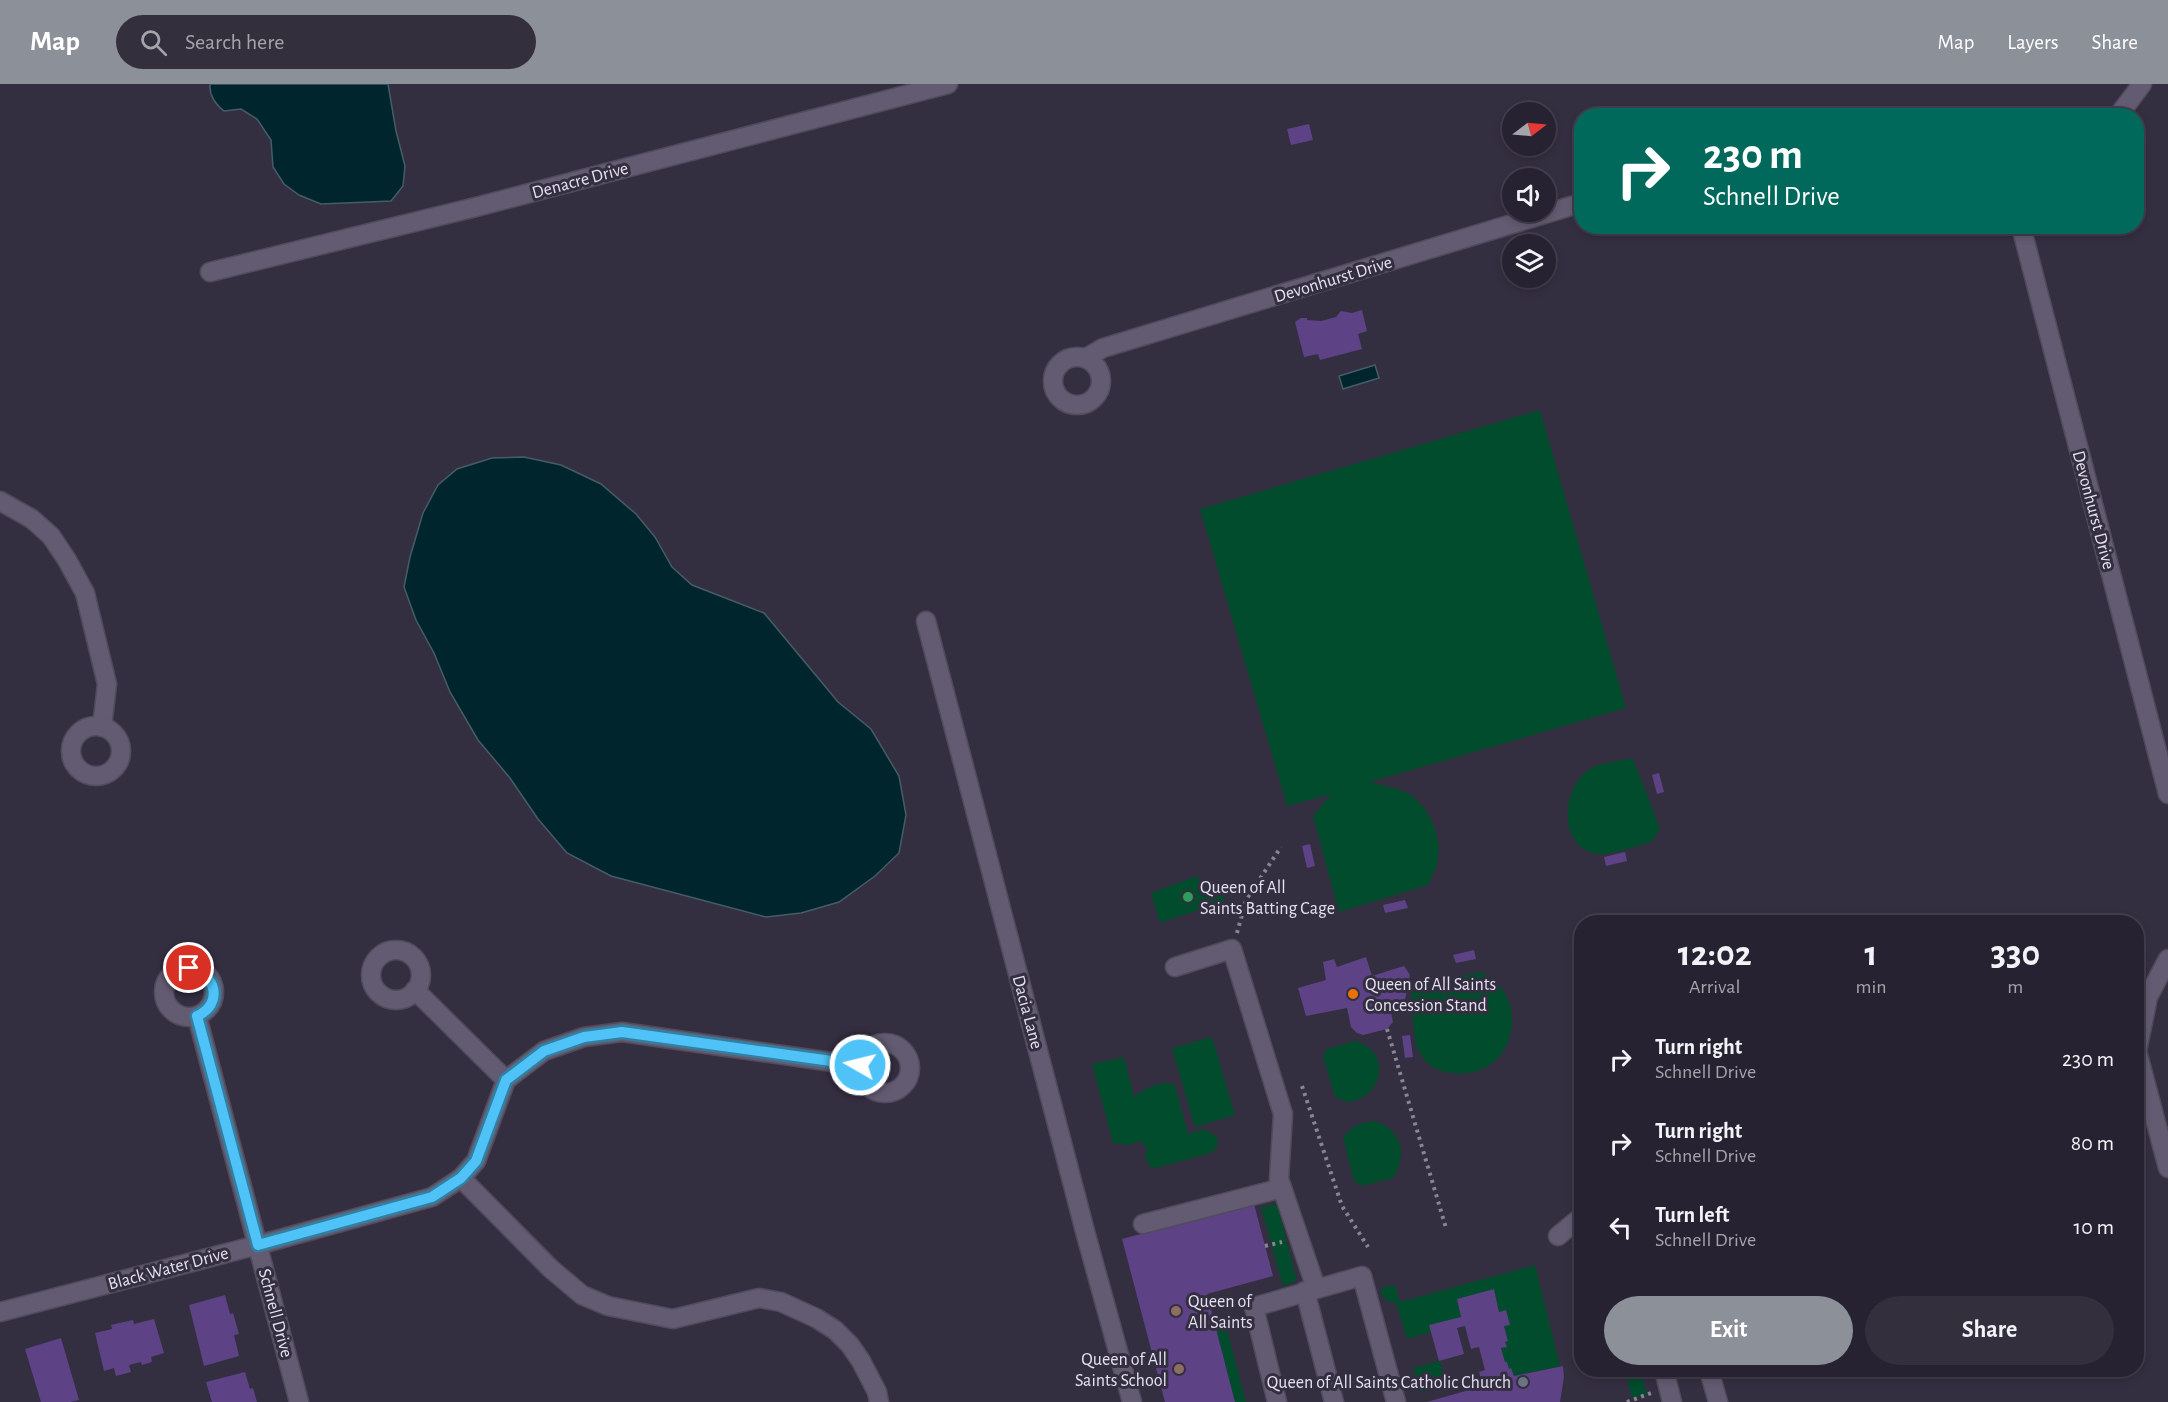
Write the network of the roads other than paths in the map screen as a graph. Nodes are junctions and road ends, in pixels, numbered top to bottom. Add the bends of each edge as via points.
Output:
1 (948, 84) edge
2 (2142, 84) edge
3 (2124, 108) edge
4 (1574, 205) edge
5 (2023, 234) edge
6 (210, 272) dead end
7 (1086, 357) dead end
8 (0, 501) edge
9 (926, 621) dead end
10 (102, 727) dead end
11 (2168, 794) edge
12 (2168, 959) edge
13 (1175, 967) dead end
14 (415, 990) dead end
15 (197, 1016) dead end
16 (2144, 1017) edge
17 (860, 1065) dead end
18 (2144, 1077) edge
19 (506, 1080) junction
20 (2168, 1168) edge
21 (461, 1178) junction
22 (1282, 1188) junction
23 (1574, 1223) edge
24 (1143, 1224) dead end
25 (1558, 1236) dead end
26 (258, 1245) junction
27 (1310, 1290) junction
28 (0, 1311) edge
29 (1666, 1377) edge
30 (1711, 1377) edge
31 (299, 1402) edge
32 (879, 1402) edge
33 (1132, 1402) edge
34 (1277, 1402) edge
35 (1334, 1402) edge
36 (1396, 1402) edge
37 (1672, 1402) edge
38 (1718, 1402) edge

1 - 6 street, Denacre Drive
2 - 3 street
4 - 7 street, Devonhurst Drive via 1102,348
5 - 11 street, Devonhurst Drive
8 - 10 street via 32,519 51,536 85,593 108,684
9 - 33 street, Dacia Lane
12 - 16 street via 2148,997
13 - 22 street via 1232,949 1283,1114 1279,1179
14 - 19 street
15 - 26 street, Schnell Drive
17 - 19 street via 622,1032 584,1037 544,1051
18 - 20 street
19 - 21 street, Black Water Drive via 476,1161
21 - 26 street, Black Water Drive via 432,1197
21 - 32 street via 582,1295 608,1306 673,1319 759,1298 781,1302 816,1318 850,1345
22 - 24 street
22 - 27 street
23 - 25 street
26 - 28 street, Black Water Drive
26 - 31 street, Schnell Drive
27 - 34 street via 1254,1306
27 - 35 street
27 - 36 street via 1362,1276
29 - 37 street
30 - 38 street

